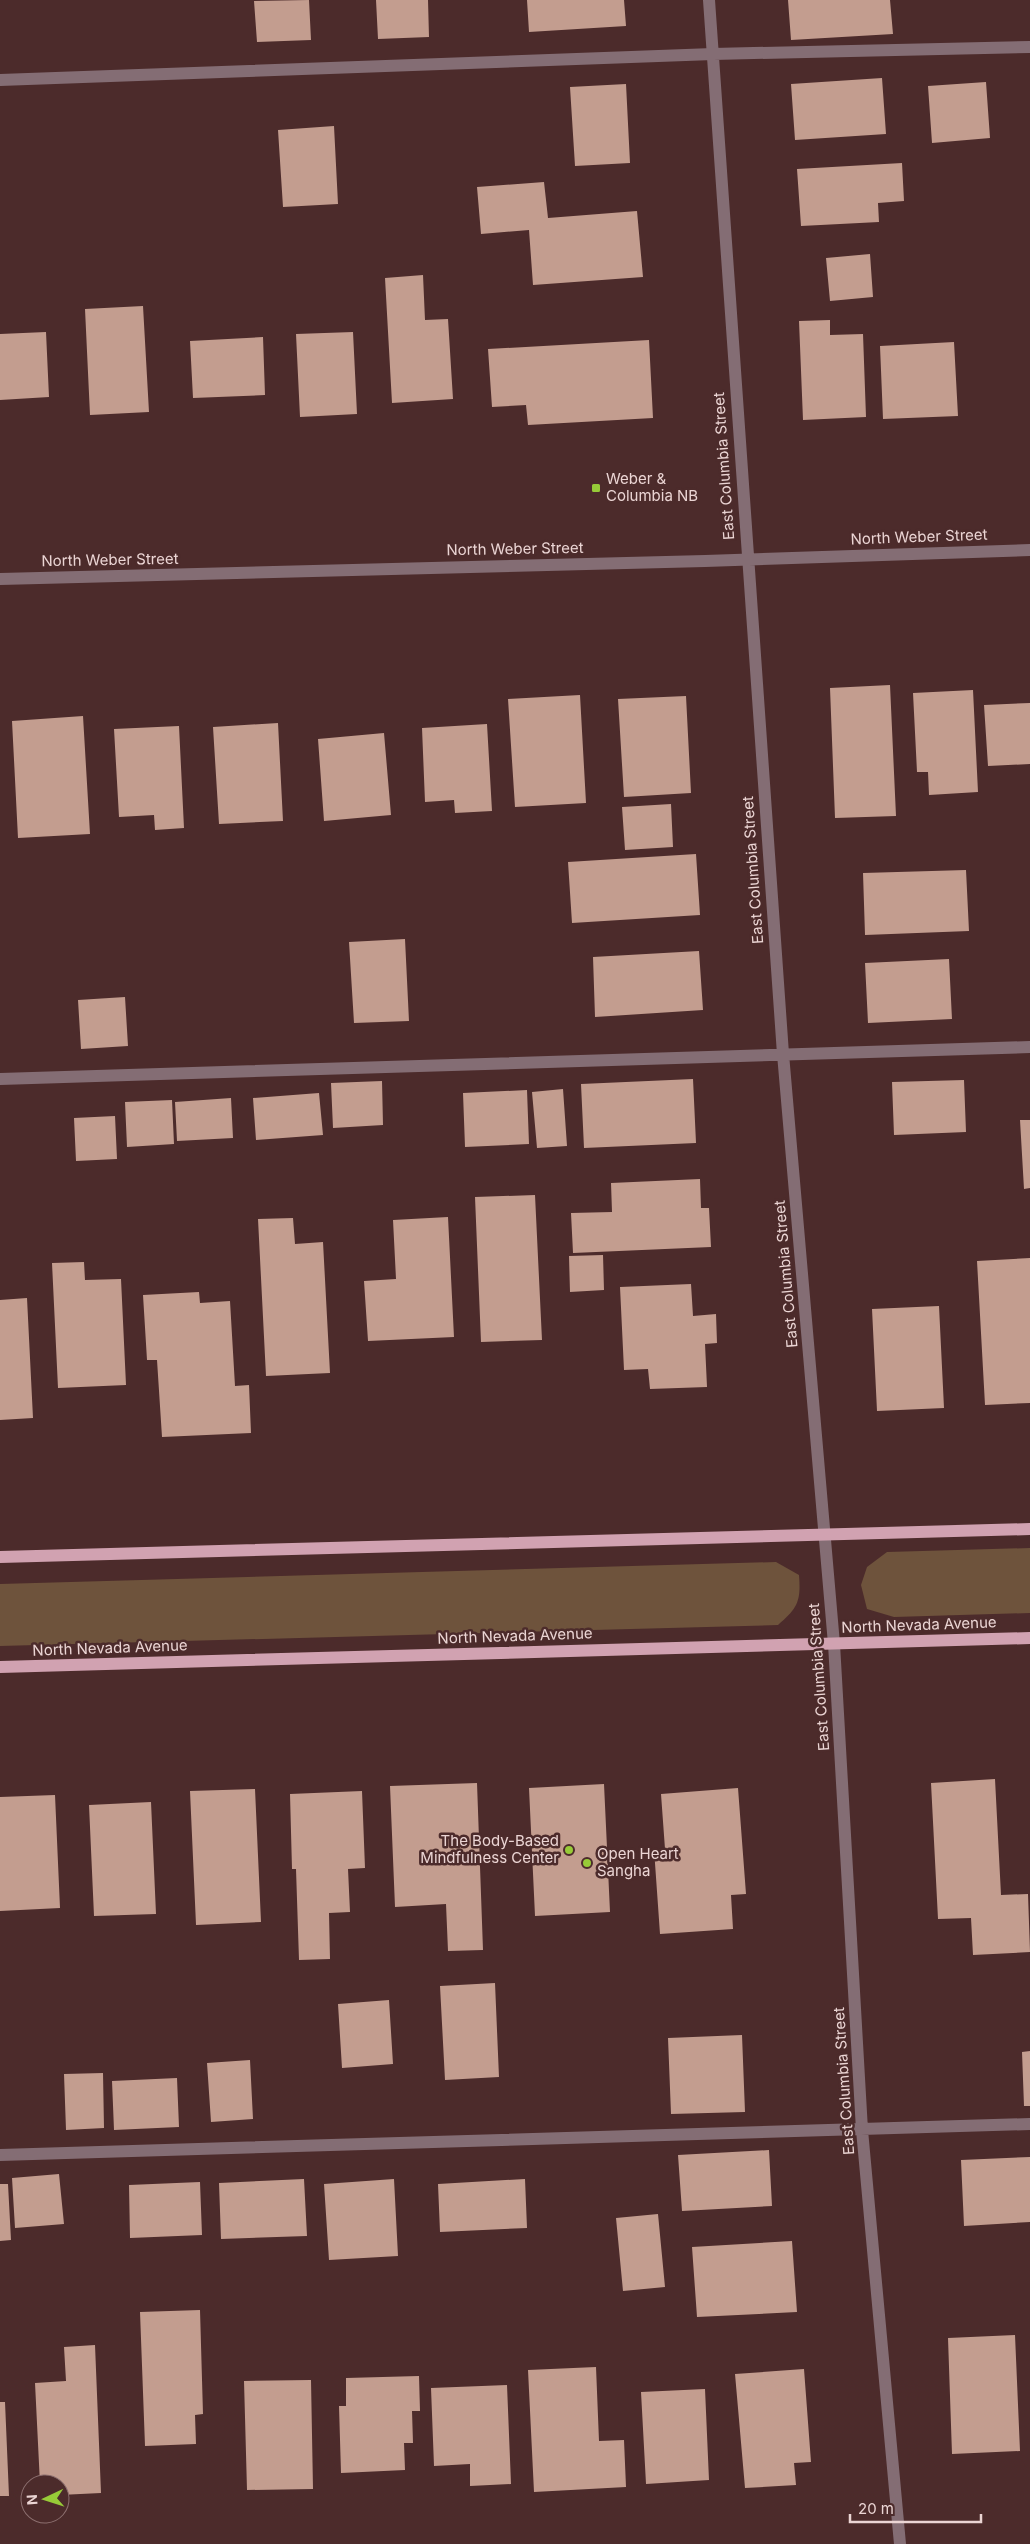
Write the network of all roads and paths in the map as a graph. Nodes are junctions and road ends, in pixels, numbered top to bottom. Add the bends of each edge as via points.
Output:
1 (709, 0) edge
2 (1030, 47) edge
3 (713, 54) junction
4 (0, 80) edge
5 (1030, 550) edge
6 (747, 560) junction
7 (0, 579) edge
8 (1030, 1047) edge
9 (783, 1054) junction
10 (0, 1079) edge
11 (1030, 1529) edge
12 (826, 1535) junction
13 (0, 1557) edge
14 (1030, 1638) edge
15 (834, 1644) junction
16 (0, 1667) edge
17 (1030, 2124) edge
18 (862, 2130) junction
19 (0, 2155) edge
20 (900, 2544) edge

1 - 3 street, East Columbia Street
2 - 3 street
3 - 4 street
3 - 6 street, East Columbia Street
5 - 6 street, North Weber Street
6 - 7 street, North Weber Street
6 - 9 street, East Columbia Street
8 - 9 street
9 - 10 street
9 - 12 street, East Columbia Street
11 - 12 main road
12 - 13 main road
12 - 15 street, East Columbia Street
14 - 15 main road, North Nevada Avenue
15 - 16 main road, North Nevada Avenue
15 - 18 street, East Columbia Street
17 - 18 street
18 - 19 street
18 - 20 street, East Columbia Street

